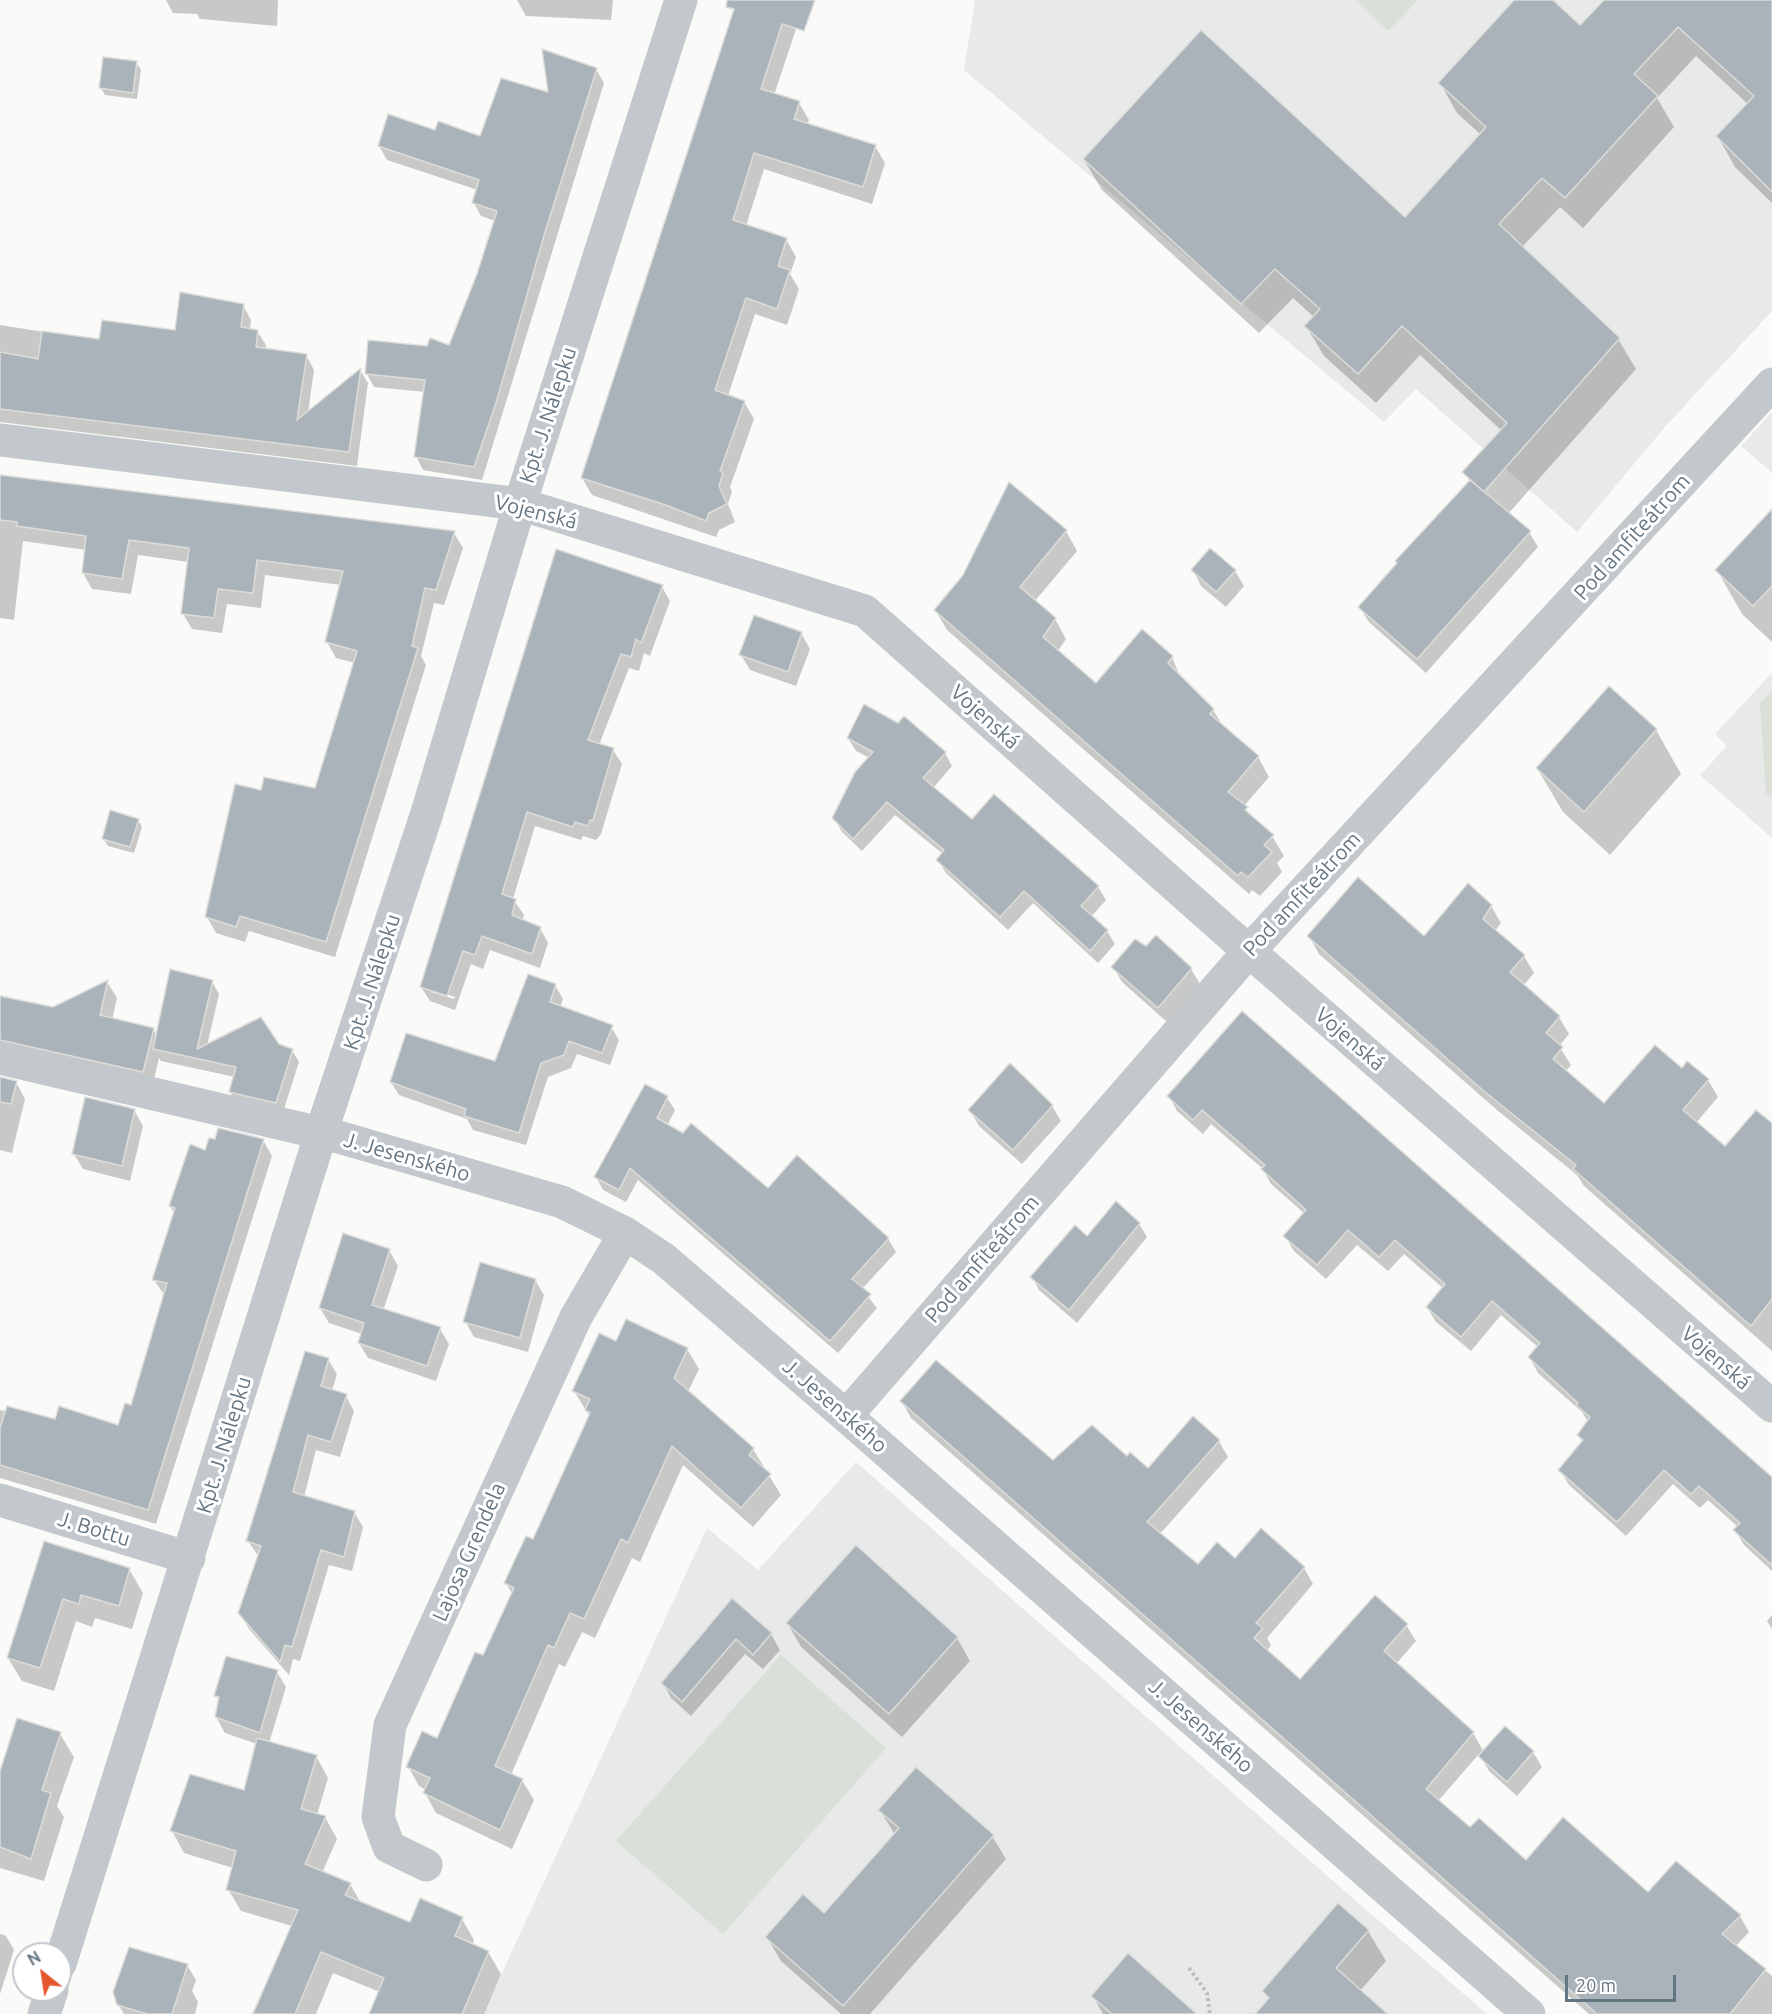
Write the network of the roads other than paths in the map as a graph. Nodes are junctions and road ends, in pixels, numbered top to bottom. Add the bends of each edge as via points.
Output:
1 (681, 0) edge
2 (1772, 384) edge
3 (0, 440) edge
4 (520, 504) junction
5 (1249, 951) junction
6 (0, 1058) edge
7 (321, 1133) junction
8 (625, 1233) junction
9 (1772, 1406) edge
10 (846, 1416) junction
11 (0, 1500) edge
12 (189, 1558) junction
13 (426, 1865) dead end
14 (67, 1942) edge
15 (1529, 2014) edge

1 - 4 street, Kpt. J. Nálepku
2 - 5 street, Pod amfiteátrom
3 - 4 street, Vojenská
4 - 5 street, Vojenská via 866,611
4 - 7 street, Kpt. J. Nálepku via 426,816
5 - 9 street, Vojenská
5 - 10 street, Pod amfiteátrom
6 - 7 street, J. Jesenského
7 - 8 street, J. Jesenského via 562,1202
7 - 12 street, Kpt. J. Nálepku
8 - 10 street, J. Jesenského via 664,1259
8 - 13 street, Lajosa Grendela via 576,1317 390,1725 378,1817 389,1847
10 - 15 street, J. Jesenského
11 - 12 street, J. Bottu
12 - 14 street, Kpt. J. Nálepku

